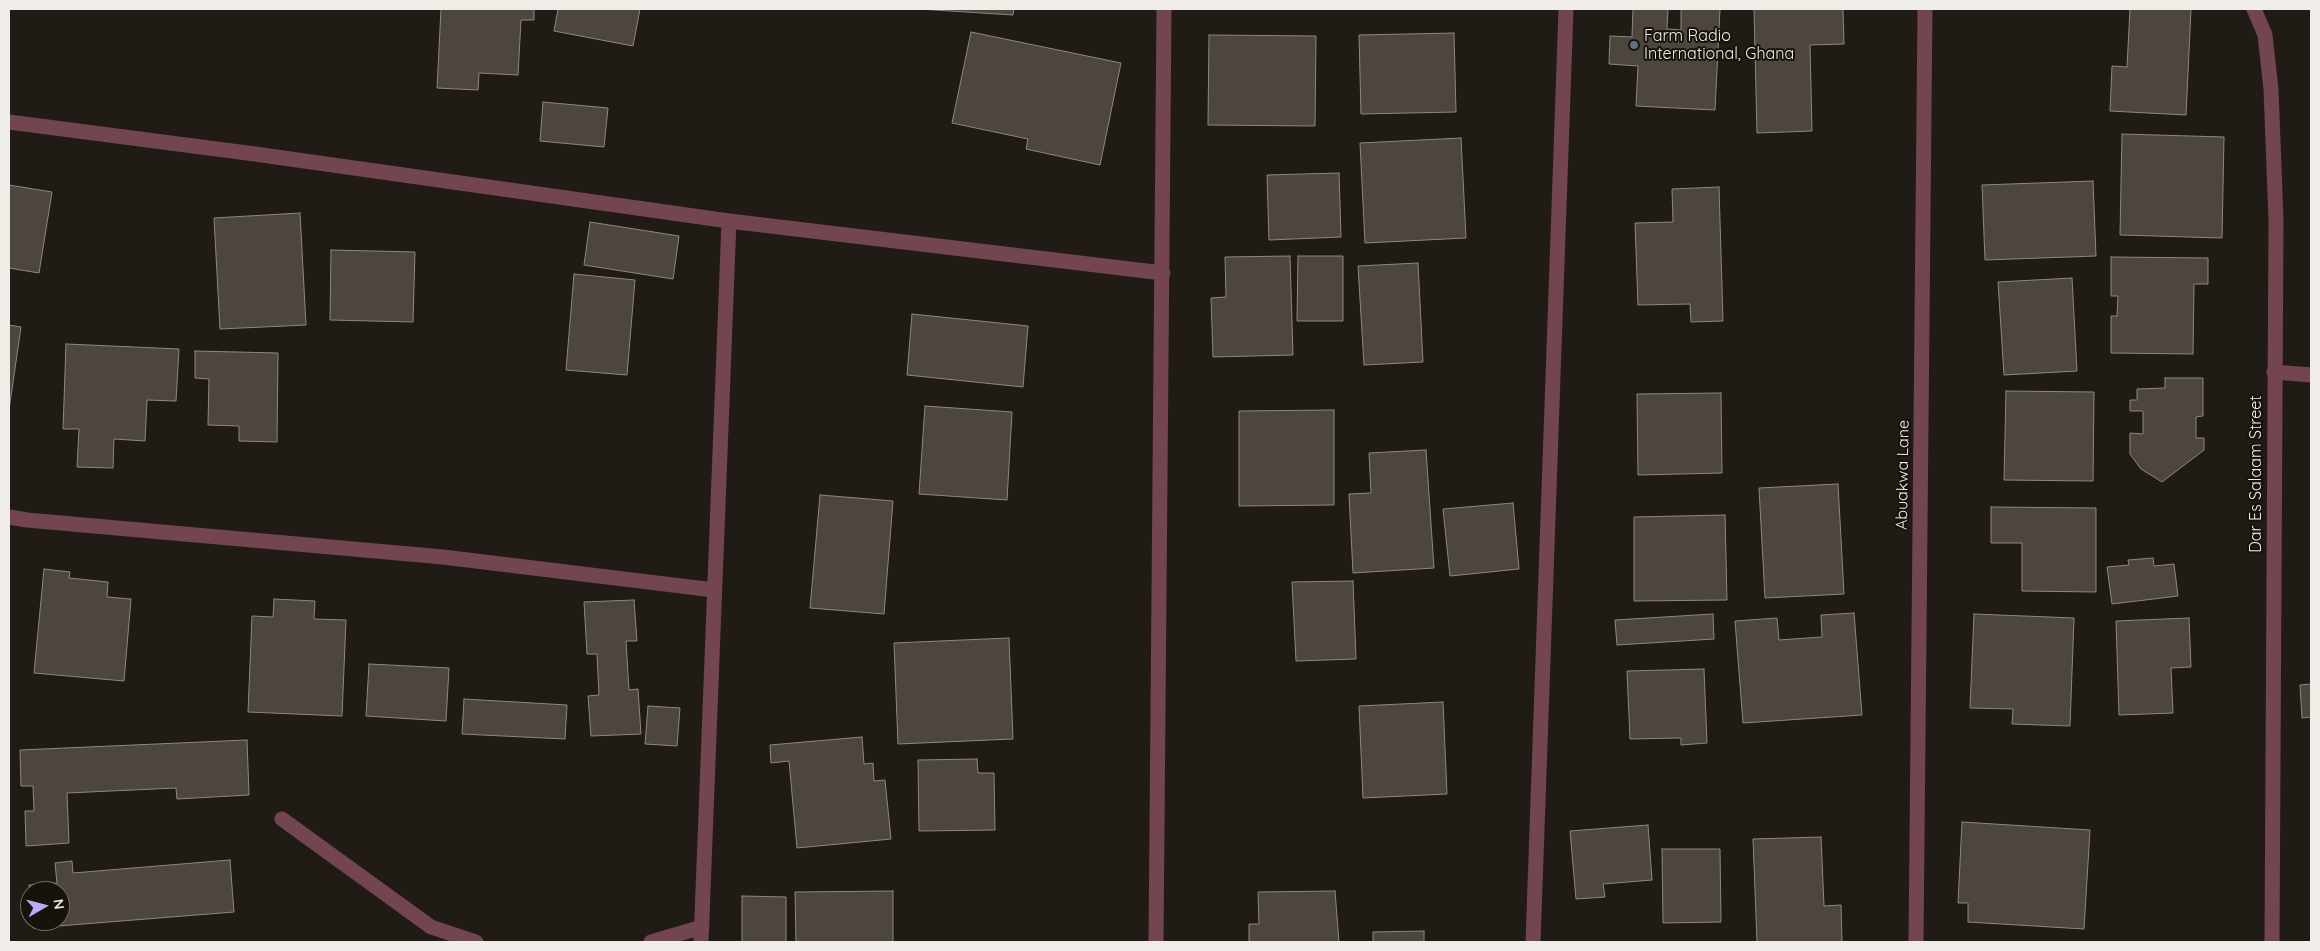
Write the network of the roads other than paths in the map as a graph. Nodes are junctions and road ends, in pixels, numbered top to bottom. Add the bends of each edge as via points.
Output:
1 (1164, 9) edge
2 (1566, 9) edge
3 (1925, 9) edge
4 (2254, 9) edge
5 (9, 122) edge
6 (729, 221) junction
7 (1163, 272) junction
8 (2274, 372) junction
9 (2311, 375) edge
10 (9, 517) edge
11 (714, 590) junction
12 (282, 819) dead end
13 (702, 935) edge
14 (476, 942) edge
15 (651, 942) edge
16 (1156, 942) edge
17 (1533, 942) edge
18 (1916, 942) edge
19 (2272, 942) edge

1 - 7 street
2 - 17 street
3 - 18 street, Abuakwa Lane
4 - 8 street, Dar Es Salaam Street via 2265,35 2271,89 2276,220
5 - 6 street
6 - 7 street
6 - 11 street
7 - 16 street
8 - 9 street
8 - 19 street, Dar Es Salaam Street
10 - 11 street via 443,557
11 - 13 street
12 - 14 street via 431,927
13 - 15 street

